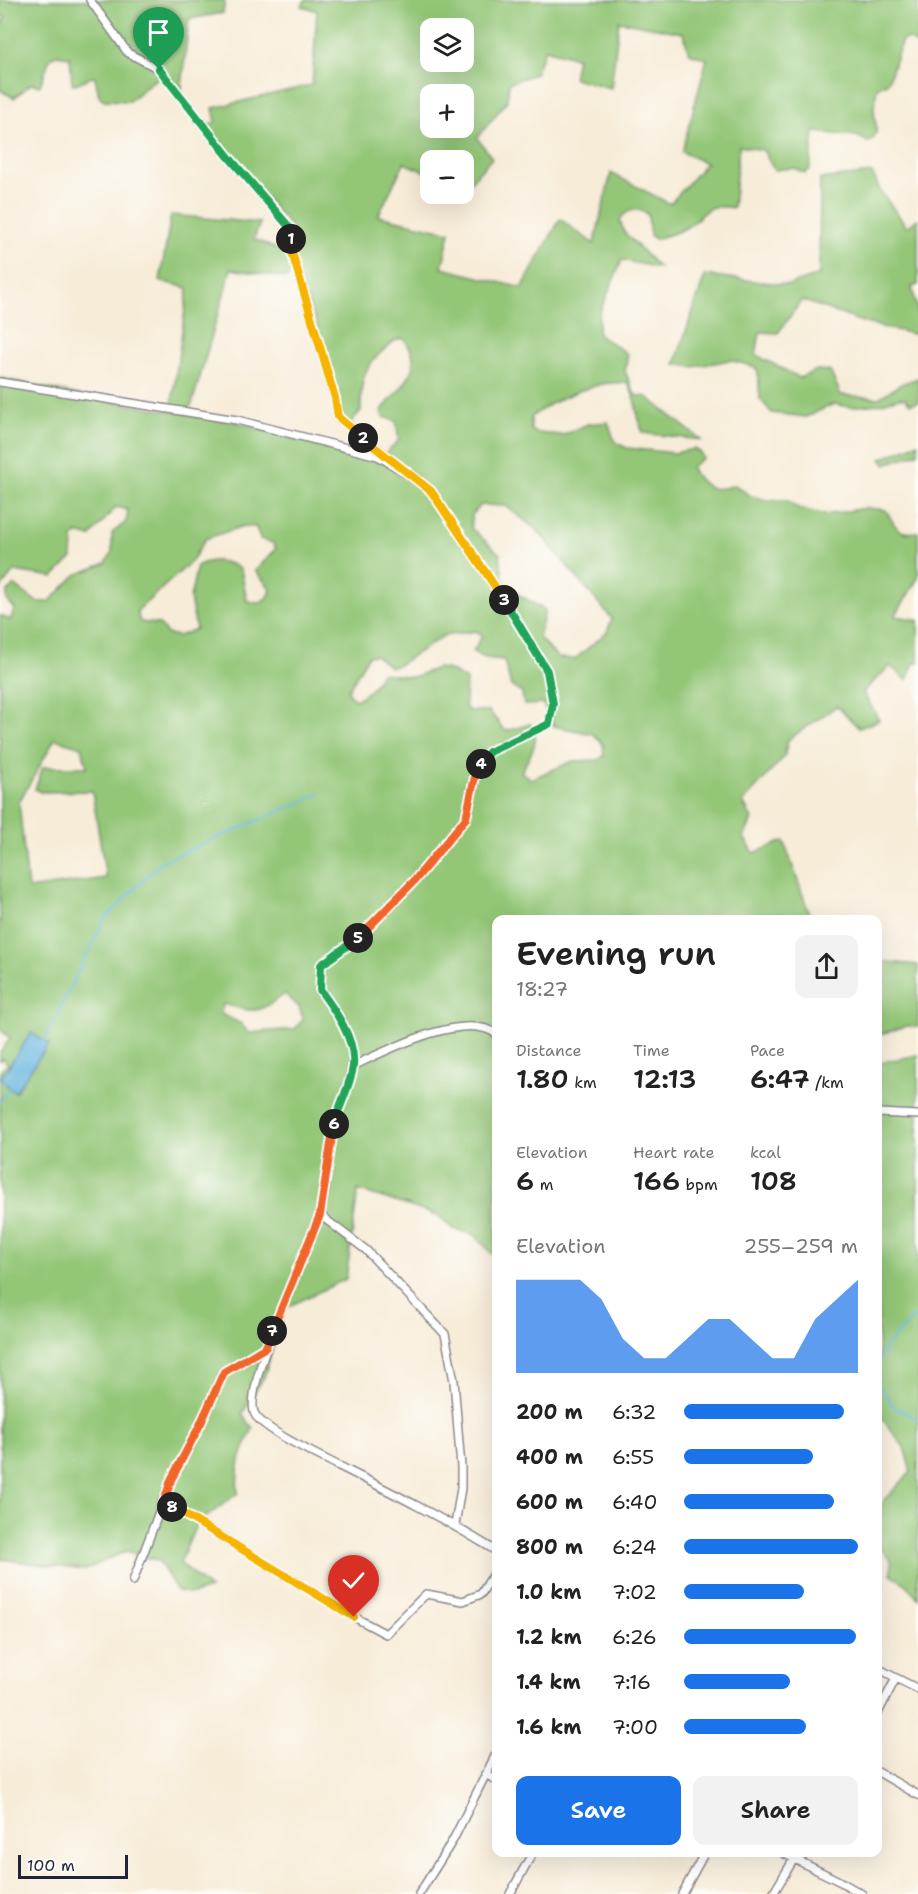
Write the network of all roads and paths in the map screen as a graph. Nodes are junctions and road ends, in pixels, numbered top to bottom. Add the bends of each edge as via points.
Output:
1 (90, 0) edge
2 (0, 382) edge
3 (411, 476) junction
4 (492, 1031) edge
5 (353, 1066) junction
6 (882, 1113) edge
7 (918, 1115) edge
8 (320, 1215) junction
9 (266, 1347) junction
10 (164, 1502) junction
11 (455, 1525) junction
12 (492, 1548) edge
13 (492, 1576) edge
14 (133, 1581) dead end
15 (882, 1670) edge
16 (896, 1678) junction
17 (918, 1689) edge
18 (882, 1705) edge
19 (492, 1761) edge
20 (485, 1774) junction
21 (882, 1774) edge
22 (492, 1778) edge
23 (917, 1791) edge
24 (530, 1857) edge
25 (702, 1857) edge
26 (795, 1857) edge
27 (798, 1857) edge
28 (419, 1894) edge
29 (510, 1894) edge
30 (682, 1894) edge
31 (773, 1894) edge
32 (862, 1894) edge

1 - 3 street via 128,53 159,69 291,229 291,249 338,417
2 - 3 street via 237,420 378,456
3 - 5 street via 431,491 510,610 547,671 553,704 549,724 489,752 476,772 466,818 415,880 357,939 321,965 320,990 339,1015 352,1049
4 - 5 street via 456,1027 405,1041
5 - 8 street via 334,1122
6 - 7 street
8 - 9 street
8 - 11 street via 366,1250 445,1334 454,1381 461,1467
9 - 10 street via 224,1372
9 - 11 street via 252,1404 261,1422
10 - 13 street via 386,1634 426,1594 463,1601 481,1594
10 - 14 street
11 - 12 street
15 - 16 street
16 - 17 street
16 - 18 street
19 - 20 street
20 - 22 street
20 - 28 street via 453,1840
21 - 23 street
24 - 29 street
25 - 30 street
26 - 31 street
27 - 32 street

